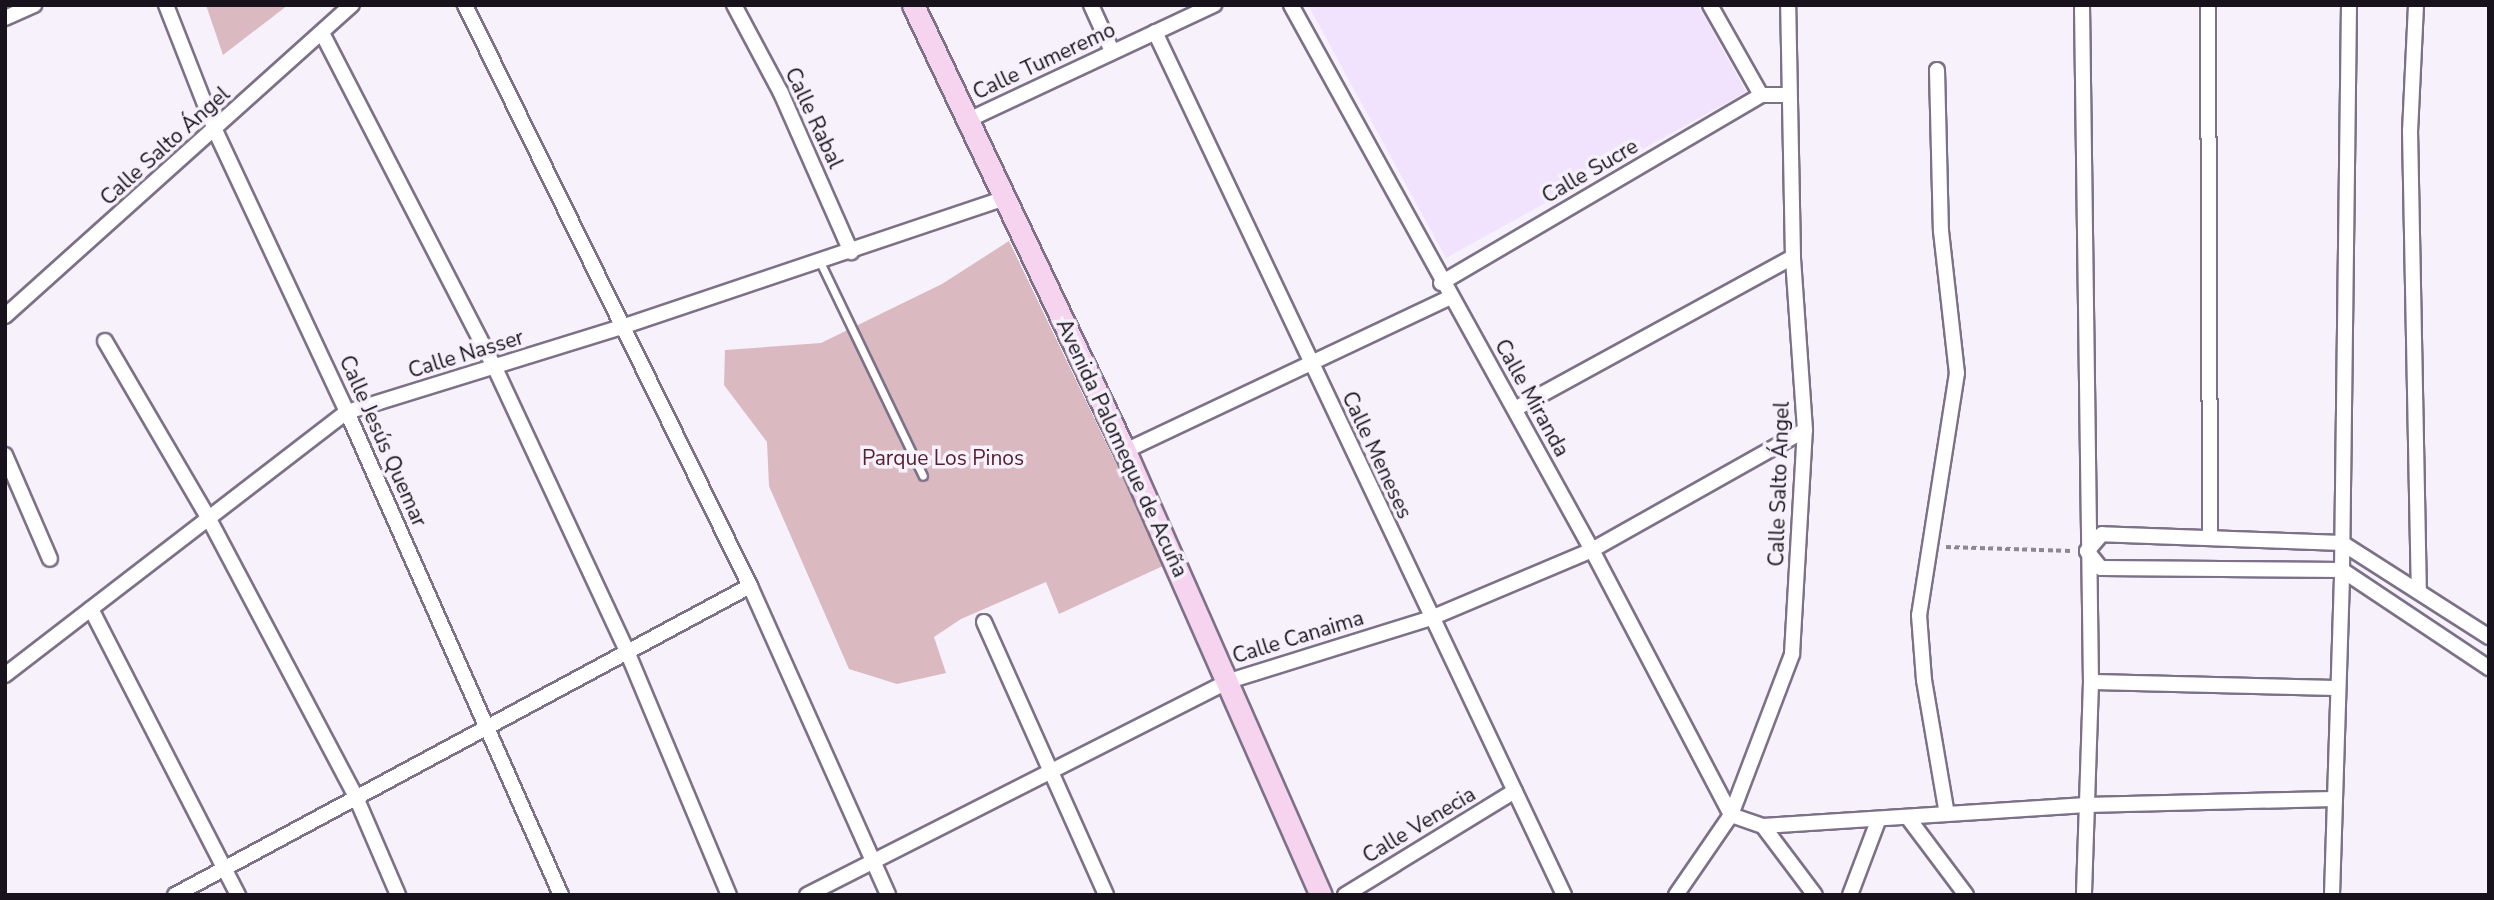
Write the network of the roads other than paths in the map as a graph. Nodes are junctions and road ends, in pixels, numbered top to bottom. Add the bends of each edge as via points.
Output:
1 (34, 5) edge
2 (166, 5) edge
3 (352, 5) edge
4 (465, 5) edge
5 (734, 5) edge
6 (913, 5) edge
7 (1091, 5) edge
8 (1214, 5) edge
9 (1291, 5) edge
10 (1710, 5) edge
11 (1788, 5) edge
12 (2082, 5) edge
13 (2208, 5) edge
14 (2349, 5) edge
15 (2416, 5) edge
16 (5, 18) edge
17 (1155, 32) junction
18 (322, 33) junction
19 (1112, 51) junction
20 (1937, 70) dead end
21 (1761, 95) junction
22 (1789, 95) junction
23 (968, 120) junction
24 (215, 130) junction
25 (1005, 198) junction
26 (851, 252) junction
27 (1793, 257) junction
28 (820, 262) junction
29 (1441, 283) junction
30 (1451, 297) junction
31 (5, 316) edge
32 (622, 327) junction
33 (106, 341) dead end
34 (1312, 365) junction
35 (495, 368) junction
36 (1515, 409) junction
37 (347, 412) junction
38 (1805, 430) junction
39 (1125, 451) junction
40 (5, 455) edge
41 (923, 476) dead end
42 (210, 521) junction
43 (2210, 534) junction
44 (2342, 543) junction
45 (1592, 550) junction
46 (2087, 551) junction
47 (50, 559) dead end
48 (2342, 570) junction
49 (750, 586) junction
50 (2419, 590) junction
51 (91, 609) junction
52 (1431, 618) junction
53 (984, 622) dead end
54 (2489, 637) edge
55 (626, 649) junction
56 (2489, 668) edge
57 (5, 675) edge
58 (1229, 681) junction
59 (2091, 682) junction
60 (2338, 688) junction
61 (487, 729) junction
62 (1052, 774) junction
63 (1515, 791) junction
64 (355, 795) junction
65 (2334, 800) junction
66 (2086, 806) junction
67 (1731, 814) junction
68 (1947, 814) junction
69 (1909, 819) junction
70 (1878, 821) junction
71 (1763, 826) junction
72 (871, 861) junction
73 (224, 867) junction
74 (175, 895) edge
75 (238, 895) edge
76 (398, 895) edge
77 (561, 895) edge
78 (729, 895) edge
79 (807, 895) edge
80 (888, 895) edge
81 (1105, 895) edge
82 (1321, 895) edge
83 (1345, 895) edge
84 (1564, 895) edge
85 (1676, 895) edge
86 (1815, 895) edge
87 (1850, 895) edge
88 (1966, 895) edge
89 (2084, 895) edge
90 (2332, 895) edge

1 - 16 street
2 - 24 street, Calle Jesús Quemar
3 - 18 street, Calle Salto Ángel
4 - 32 street
5 - 26 street, Calle Rabal via 781,93
6 - 23 street, Avenida Palomeque de Acuña
7 - 19 street
8 - 17 street, Calle Tumeremo
9 - 29 street, Calle Miranda
10 - 21 street
11 - 22 street, Calle Salto Ángel
12 - 46 street
13 - 43 street
14 - 44 street
15 - 50 street via 2410,130
17 - 19 street, Calle Tumeremo
17 - 34 street, Calle Meneses
18 - 24 street, Calle Salto Ángel
18 - 35 street
19 - 23 street, Calle Tumeremo
20 - 68 street via 1941,231 1957,373 1919,615 1924,680
21 - 22 street
21 - 29 street, Calle Sucre
22 - 27 street, Calle Salto Ángel
23 - 25 street, Avenida Palomeque de Acuña
24 - 31 street, Calle Salto Ángel
24 - 37 street, Calle Jesús Quemar
25 - 26 street, Calle Nasser
25 - 39 street, Avenida Palomeque de Acuña
26 - 28 street, Calle Nasser
27 - 36 street
27 - 38 street, Calle Salto Ángel
28 - 32 street, Calle Nasser
28 - 41 lane
29 - 30 street, Calle Miranda
30 - 34 street
30 - 36 street, Calle Miranda
32 - 35 street, Calle Nasser
32 - 49 street
33 - 42 street
34 - 39 street
34 - 52 street, Calle Meneses
35 - 37 street, Calle Nasser
35 - 55 street
36 - 45 street, Calle Miranda
37 - 42 street, Calle Nasser
37 - 61 street, Calle Jesús Quemar
38 - 45 street, Calle Canaima
38 - 67 street, Calle Salto Ángel via 1792,653
39 - 58 street, Avenida Palomeque de Acuña
40 - 47 street
42 - 51 street, Calle Nasser
42 - 64 street
43 - 44 street
43 - 46 street via 2102,534
44 - 48 street
44 - 50 street
45 - 52 street, Calle Canaima
45 - 67 street, Calle Miranda
46 - 48 street via 2101,568
46 - 59 street
48 - 56 street
48 - 60 street
49 - 55 street
49 - 72 street
50 - 54 street
51 - 57 street, Calle Nasser
51 - 73 street
52 - 58 street, Calle Canaima
52 - 63 street, Calle Meneses
53 - 62 street
55 - 61 street
55 - 78 street
58 - 62 street, Calle Canaima
58 - 82 street, Avenida Palomeque de Acuña
59 - 60 street
59 - 66 street
60 - 65 street
61 - 64 street
61 - 77 street, Calle Jesús Quemar
62 - 72 street, Calle Canaima
62 - 81 street
63 - 83 street, Calle Venecia
63 - 84 street, Calle Meneses
64 - 73 street
64 - 76 street
65 - 66 street
65 - 90 street
66 - 68 street
66 - 89 street
67 - 71 street
67 - 85 street, Calle Salto Ángel
68 - 69 street
69 - 70 street
69 - 88 street
70 - 71 street
70 - 87 street
71 - 86 street
72 - 79 street, Calle Canaima
72 - 80 street
73 - 74 street
73 - 75 street

